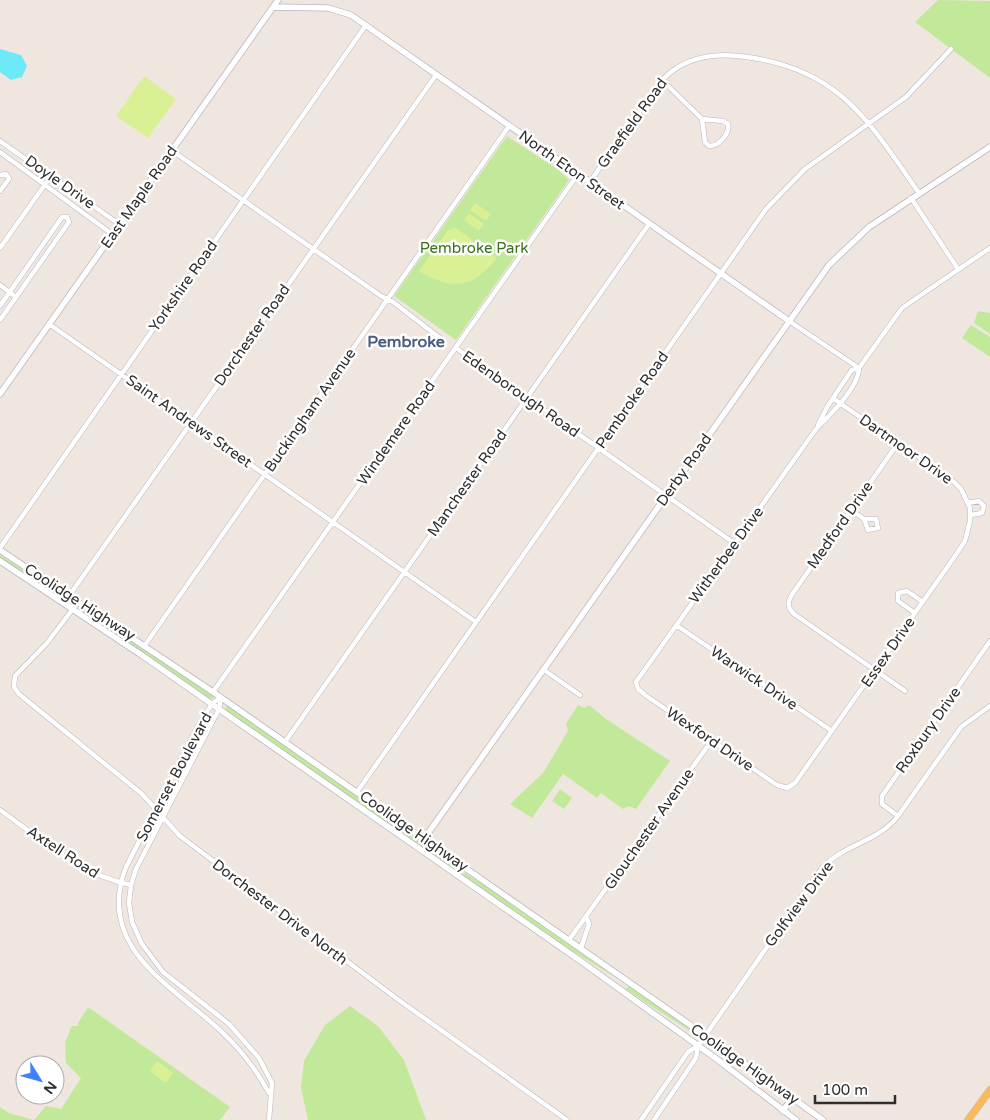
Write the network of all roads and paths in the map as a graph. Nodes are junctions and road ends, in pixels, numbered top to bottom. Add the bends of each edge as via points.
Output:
1 (278, 0) edge
2 (274, 7) junction
3 (366, 25) junction
4 (951, 50) dead end
5 (436, 75) junction
6 (662, 80) junction
7 (702, 119) junction
8 (871, 124) junction
9 (508, 126) junction
10 (0, 141) edge
11 (990, 146) edge
12 (171, 150) junction
13 (0, 152) edge
14 (578, 174) junction
15 (0, 176) edge
16 (51, 176) junction
17 (590, 182) junction
18 (45, 185) junction
19 (0, 191) edge
20 (919, 193) junction
21 (911, 198) junction
22 (243, 200) junction
23 (119, 224) junction
24 (649, 224) junction
25 (112, 234) junction
26 (0, 248) edge
27 (990, 248) edge
28 (313, 249) junction
29 (39, 251) junction
30 (46, 256) junction
31 (958, 270) junction
32 (720, 274) junction
33 (0, 285) edge
34 (10, 292) junction
35 (16, 297) junction
36 (387, 299) junction
37 (0, 306) edge
38 (0, 320) edge
39 (789, 321) junction
40 (49, 324) junction
41 (440, 338) dead end
42 (456, 348) junction
43 (859, 368) junction
44 (121, 374) junction
45 (0, 394) edge
46 (527, 398) junction
47 (833, 398) junction
48 (840, 403) junction
49 (191, 422) junction
50 (816, 429) junction
51 (898, 443) junction
52 (598, 448) junction
53 (264, 474) junction
54 (666, 496) junction
55 (969, 506) junction
56 (851, 510) junction
57 (971, 515) junction
58 (864, 518) dead end
59 (333, 522) junction
60 (734, 543) junction
61 (0, 549) edge
62 (0, 562) edge
63 (405, 572) junction
64 (70, 596) junction
65 (78, 602) junction
66 (922, 602) junction
67 (72, 611) junction
68 (915, 613) junction
69 (476, 622) junction
70 (676, 624) junction
71 (990, 641) edge
72 (145, 644) junction
73 (544, 670) junction
74 (875, 670) junction
75 (636, 682) joint
76 (905, 691) dead end
77 (214, 692) junction
78 (580, 696) dead end
79 (221, 697) junction
80 (212, 704) junction
81 (990, 706) edge
82 (219, 710) junction
83 (832, 731) junction
84 (712, 740) junction
85 (285, 742) junction
86 (789, 788) joint
87 (357, 792) junction
88 (0, 810) edge
89 (155, 810) junction
90 (898, 816) junction
91 (162, 818) junction
92 (424, 839) junction
93 (466, 868) junction
94 (457, 875) junction
95 (121, 883) junction
96 (131, 885) junction
97 (586, 917) junction
98 (569, 940) junction
99 (581, 948) junction
100 (626, 980) junction
101 (614, 985) junction
102 (705, 1035) junction
103 (698, 1046) junction
104 (990, 1090) edge
105 (269, 1093) junction
106 (798, 1101) junction
107 (783, 1111) junction
108 (269, 1120) edge
109 (567, 1120) edge
110 (641, 1120) edge
111 (654, 1120) edge
112 (796, 1120) edge
113 (823, 1120) edge
114 (968, 1120) edge

1 - 2 main road, East Maple Road
2 - 3 main road, North Eton Street via 336,9
2 - 12 main road, East Maple Road
3 - 5 main road, North Eton Street
3 - 22 street, Yorkshire Road
4 - 8 street, Pembroke Road via 911,93
5 - 9 main road, North Eton Street
5 - 28 street, Dorchester Road
6 - 7 street
6 - 8 street, Graefield Road via 681,65 708,56 765,60 798,70 827,86
6 - 17 street, Graefield Road
7 - 7 street via 706,144 715,146 727,134 728,124
8 - 20 street, Graefield Road
8 - 32 street, Pembroke Road via 818,159 784,188
9 - 14 main road, North Eton Street
9 - 36 street, Buckingham Avenue
10 - 16 street, Doyle Drive
11 - 20 main road, Derby Road
12 - 22 street
12 - 23 main road, East Maple Road
13 - 18 street, Doyle Drive
14 - 17 main road, North Eton Street
14 - 42 street, Windemere Road
15 - 19 street via 6,174 9,179
16 - 18 street
16 - 23 street, Doyle Drive
17 - 24 main road, North Eton Street
18 - 25 street, Doyle Drive
18 - 26 street
20 - 21 main road, Derby Road
21 - 31 street
21 - 39 main road, Derby Road via 843,250
22 - 28 street
22 - 44 street, Yorkshire Road
23 - 25 main road, East Maple Road
24 - 32 main road, North Eton Street
24 - 46 street, Manchester Road
25 - 40 main road, East Maple Road
27 - 31 street, Witherbee Drive
28 - 36 street
28 - 49 street, Dorchester Road
29 - 30 street
29 - 30 street via 62,217 67,217 69,222
29 - 34 street
30 - 35 street
31 - 43 street, Witherbee Drive via 902,308
32 - 39 main road, North Eton Street
32 - 52 street, Pembroke Road
33 - 34 street
34 - 35 street
34 - 37 street
35 - 38 street
36 - 41 street
36 - 53 street, Buckingham Avenue
39 - 43 street, North Eton Street
39 - 54 main road, Derby Road
40 - 44 street, Saint Andrews Street
40 - 45 main road, East Maple Road
42 - 46 street, Edenborough Road
42 - 59 street, Windemere Road
43 - 47 street, Witherbee Drive via 852,370
43 - 48 street, Witherbee Drive via 859,375
44 - 49 street, Saint Andrews Street
44 - 61 street, Yorkshire Road
46 - 52 street, Edenborough Road
46 - 63 street, Manchester Road
47 - 48 street, Dartmoor Drive
47 - 50 street, Witherbee Drive
48 - 50 street, Witherbee Drive
48 - 51 street, Dartmoor Drive
49 - 53 street, Saint Andrews Street
49 - 64 street, Dorchester Road
50 - 60 street, Witherbee Drive
51 - 55 street, Dartmoor Drive via 955,483
51 - 56 street, Medford Drive
52 - 54 street, Edenborough Road
52 - 69 street, Pembroke Road
53 - 59 street, Saint Andrews Street
53 - 72 street, Buckingham Avenue
54 - 60 street, Edenborough Road
54 - 73 main road, Derby Road
55 - 57 street, Essex Drive
55 - 57 street via 979,501 984,506 982,513
56 - 58 street
56 - 74 street, Medford Drive via 792,592 788,608
57 - 66 street, Essex Drive via 965,541
59 - 63 street, Saint Andrews Street
59 - 77 street, Windemere Road
60 - 70 street, Witherbee Drive
61 - 64 main road, Coolidge Highway
62 - 67 main road, Coolidge Highway
63 - 69 street, Saint Andrews Street
63 - 85 street, Manchester Road
64 - 65 main road, Coolidge Highway
65 - 67 street
65 - 72 main road, Coolidge Highway
66 - 68 street, Essex Drive
66 - 68 street via 907,591 898,594 898,601
67 - 80 main road, Coolidge Highway
67 - 89 street, Dorchester Drive North via 45,646 17,673 14,683 18,694 136,790
68 - 74 street, Essex Drive
69 - 87 street, Pembroke Road
70 - 75 street, Witherbee Drive
70 - 83 street, Warwick Drive
71 - 90 street, Roxbury Drive via 882,796 882,804
72 - 77 main road, Coolidge Highway
73 - 78 street
73 - 92 main road, Derby Road
74 - 76 street
74 - 83 street, Essex Drive
75 - 84 street, Wexford Drive via 645,695
77 - 79 main road, Coolidge Highway
79 - 80 street, Somerset Boulevard
79 - 82 street, Somerset Boulevard
79 - 85 main road, Coolidge Highway
80 - 82 main road, Coolidge Highway
80 - 89 street, Somerset Boulevard
81 - 90 street, Golfview Drive via 972,717 956,733
82 - 91 street, Somerset Boulevard
82 - 94 main road, Coolidge Highway
83 - 86 street, Essex Drive
84 - 86 street, Wexford Drive via 781,787
84 - 97 street, Glouchester Avenue
85 - 87 main road, Coolidge Highway
87 - 92 main road, Coolidge Highway
88 - 95 street, Axtell Road via 83,869
89 - 91 street, Dorchester Drive North
89 - 95 street, Somerset Boulevard
90 - 102 street, Golfview Drive via 880,833 840,852 822,868
91 - 96 street, Somerset Boulevard
91 - 109 street, Dorchester Drive North via 180,836 327,948
92 - 93 main road, Coolidge Highway
93 - 94 main road
93 - 98 main road, Coolidge Highway
94 - 101 main road, Coolidge Highway
95 - 96 street, Axtell Road
95 - 105 street, Somerset Boulevard via 119,908 134,951 154,976 232,1042
96 - 105 street, Somerset Boulevard via 132,922 151,959 229,1024 247,1044 270,1076
97 - 98 street, Glouchester Avenue
97 - 99 street, Glouchester Avenue via 589,924
98 - 99 main road, Coolidge Highway
99 - 100 main road, Coolidge Highway
100 - 101 main road via 621,987
100 - 102 main road, Coolidge Highway
101 - 103 main road, Coolidge Highway
102 - 103 street, Golfview Drive
102 - 106 main road, Coolidge Highway
103 - 107 main road, Coolidge Highway
103 - 110 street via 688,1052
103 - 111 street via 696,1058
104 - 114 main road
105 - 108 street, Somerset Boulevard
106 - 107 main road via 789,1102
106 - 113 main road, Coolidge Highway
107 - 112 main road, Coolidge Highway

